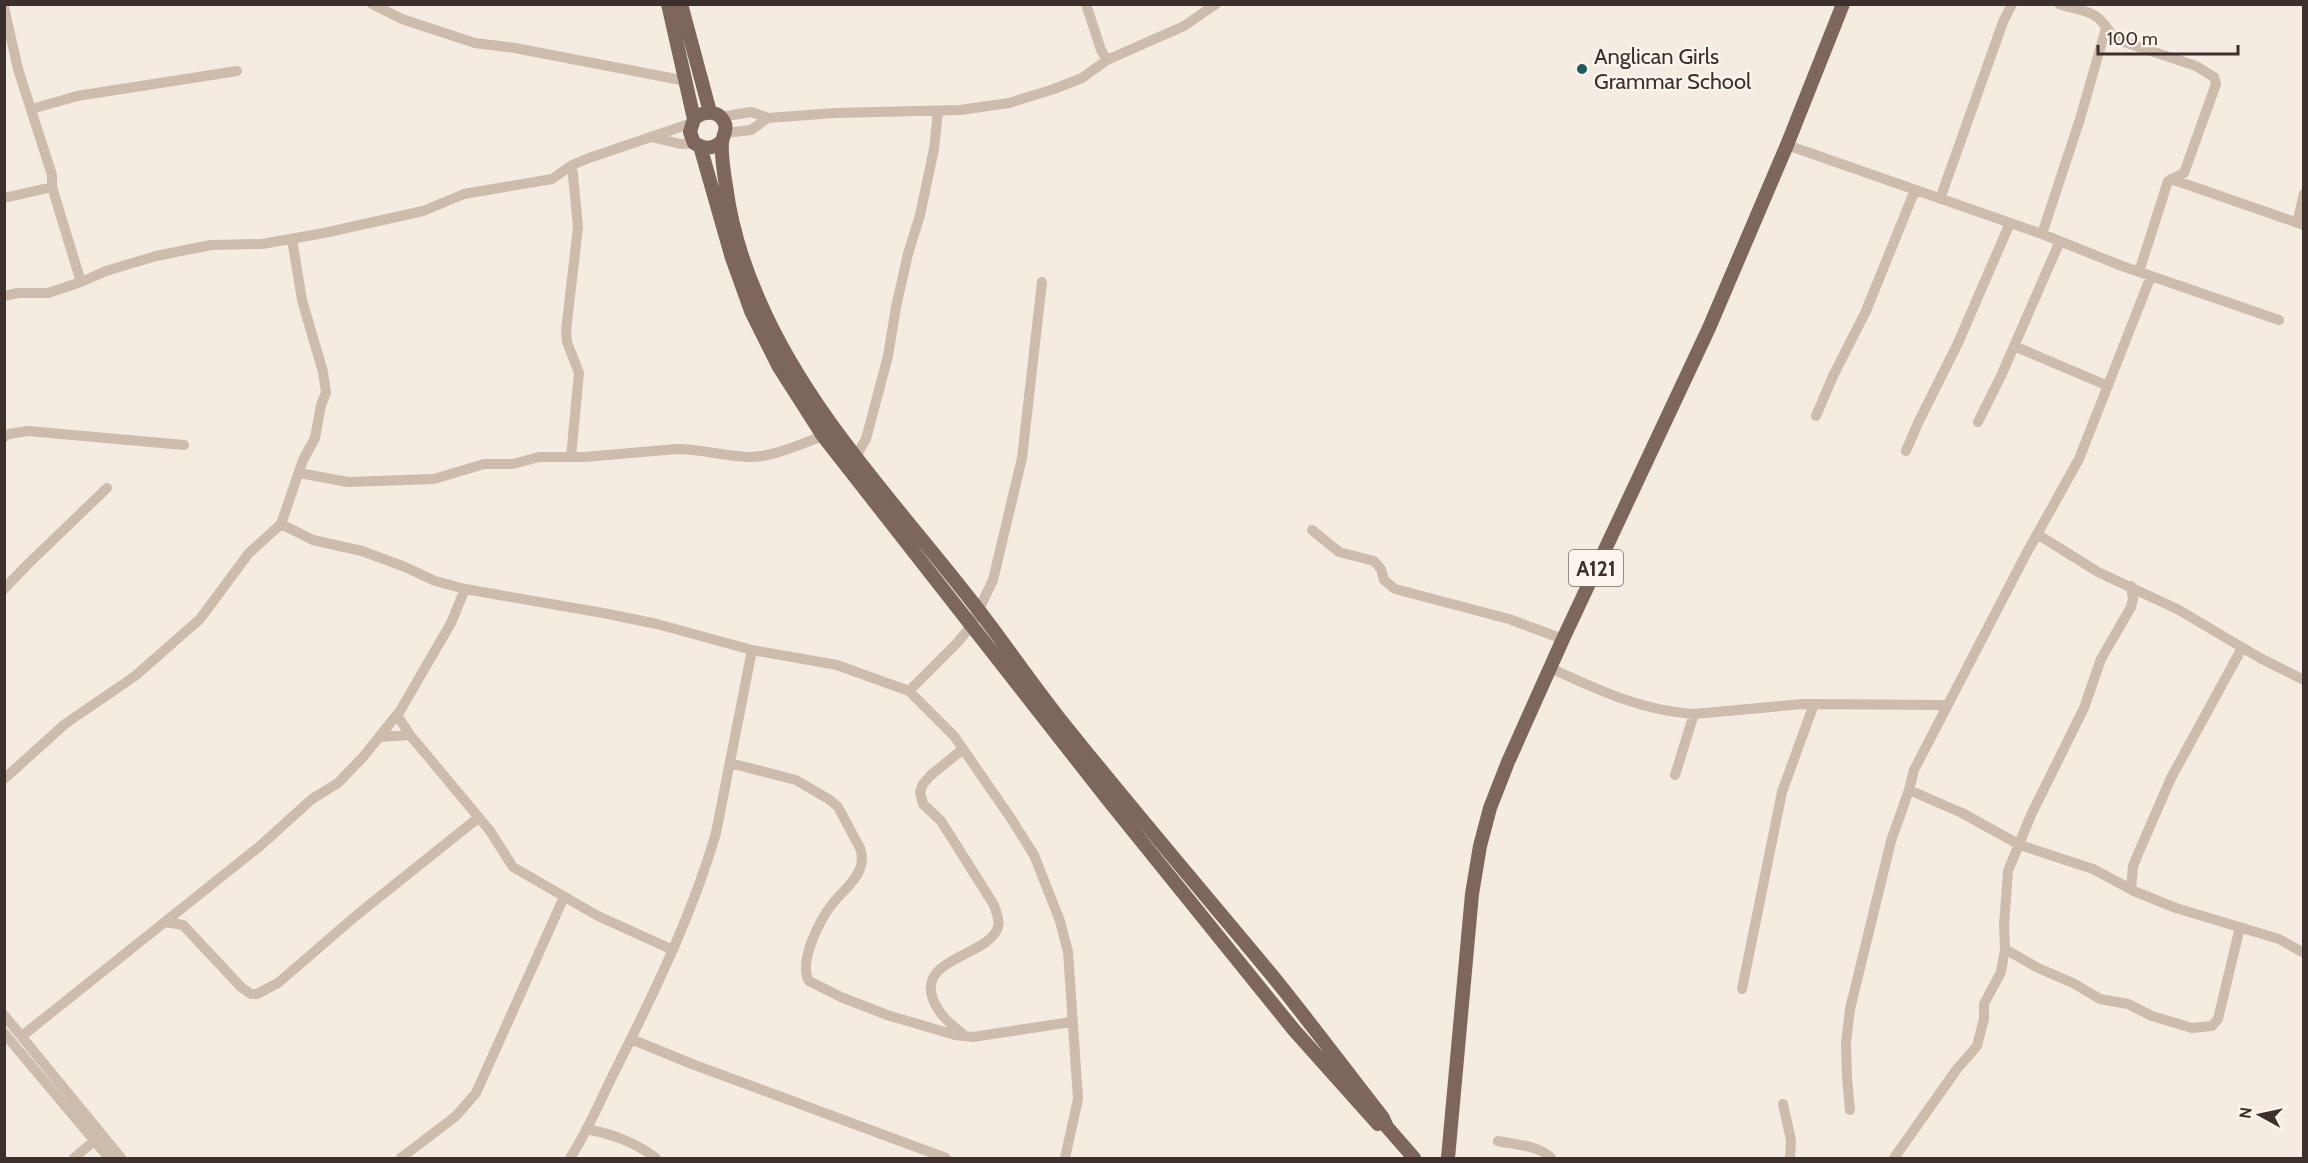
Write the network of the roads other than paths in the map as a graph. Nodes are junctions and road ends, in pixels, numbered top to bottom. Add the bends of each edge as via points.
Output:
1 (372, 4) edge
2 (668, 4) edge
3 (681, 4) edge
4 (1086, 4) edge
5 (1216, 4) edge
6 (1843, 4) edge
7 (2012, 4) edge
8 (2059, 4) edge
9 (4, 7) edge
10 (2082, 8) edge
11 (2106, 28) junction
12 (1107, 60) junction
13 (237, 70) dead end
14 (686, 81) junction
15 (32, 110) junction
16 (938, 111) junction
17 (715, 115) junction
18 (768, 118) junction
19 (693, 121) junction
20 (651, 137) junction
21 (724, 137) junction
22 (697, 145) junction
23 (1787, 145) junction
24 (572, 165) junction
25 (2171, 179) junction
26 (52, 187) junction
27 (1915, 190) junction
28 (2304, 194) edge
29 (4, 198) edge
30 (1940, 199) junction
31 (2010, 223) junction
32 (2300, 224) edge
33 (2042, 234) junction
34 (292, 239) junction
35 (2060, 241) junction
36 (2139, 272) junction
37 (2151, 276) junction
38 (81, 282) junction
39 (1042, 282) dead end
40 (4, 296) edge
41 (2279, 320) dead end
42 (2014, 346) junction
43 (2108, 386) junction
44 (1816, 416) dead end
45 (1978, 422) dead end
46 (823, 436) junction
47 (4, 437) edge
48 (184, 445) dead end
49 (1906, 451) dead end
50 (856, 456) junction
51 (571, 457) junction
52 (298, 473) junction
53 (107, 488) dead end
54 (281, 524) junction
55 (1312, 530) dead end
56 (2037, 534) junction
57 (2131, 586) junction
58 (4, 589) edge
59 (465, 589) junction
60 (979, 610) junction
61 (971, 626) junction
62 (1563, 639) junction
63 (2242, 648) junction
64 (752, 650) junction
65 (1550, 668) junction
66 (2304, 680) edge
67 (909, 691) junction
68 (1814, 704) junction
69 (1946, 705) junction
70 (1694, 714) junction
71 (397, 716) junction
72 (410, 735) junction
73 (380, 737) junction
74 (963, 749) junction
75 (730, 763) junction
76 (1675, 774) dead end
77 (4, 779) edge
78 (1909, 790) junction
79 (478, 818) junction
80 (2019, 844) junction
81 (2131, 889) junction
82 (564, 897) junction
83 (165, 922) junction
84 (2240, 927) junction
85 (673, 950) junction
86 (2005, 950) junction
87 (2304, 952) edge
88 (1742, 989) dead end
89 (4, 1015) edge
90 (1071, 1022) junction
91 (4, 1033) edge
92 (22, 1036) junction
93 (965, 1036) junction
94 (631, 1039) junction
95 (1782, 1104) dead end
96 (1850, 1110) dead end
97 (1387, 1127) junction
98 (586, 1129) junction
99 (1498, 1141) dead end
100 (94, 1142) junction
101 (74, 1158) edge
102 (109, 1158) edge
103 (121, 1158) edge
104 (401, 1158) edge
105 (570, 1158) edge
106 (656, 1158) edge
107 (946, 1158) edge
108 (1065, 1158) edge
109 (1414, 1158) edge
110 (1448, 1158) edge
111 (1551, 1158) edge
112 (1790, 1158) edge
113 (1894, 1158) edge

1 - 14 street via 402,19 476,42
2 - 14 main road
3 - 17 main road
4 - 12 street
5 - 12 street via 1184,26
6 - 23 main road, A121
7 - 30 street
8 - 10 street
9 - 15 street
10 - 11 street
11 - 25 street via 2118,39 2196,66 2214,77 2216,84 2184,173
11 - 33 street
12 - 16 street via 1082,78 1009,103
13 - 15 street via 77,96
14 - 19 main road
15 - 26 street via 52,175
16 - 18 street
16 - 50 street via 934,149 898,296 888,356 866,439
17 - 18 street via 751,112
17 - 19 main road via 704,113
17 - 21 main road via 725,124
18 - 21 street via 751,130
19 - 20 street
19 - 22 main road via 690,132
20 - 22 street
20 - 24 street
21 - 22 main road via 711,148
21 - 50 main road via 725,184 738,243 759,301 799,376
22 - 46 main road via 751,311 779,367
23 - 27 street
23 - 62 main road, A121 via 1673,408
24 - 34 street via 552,179 464,194 423,210
24 - 51 street via 578,227 566,331 579,383
25 - 32 street
25 - 36 street
26 - 29 street
26 - 38 street
27 - 30 street
27 - 44 street via 1866,311
28 - 32 street
30 - 31 street
31 - 33 street
31 - 49 street
33 - 35 street
34 - 38 street via 211,245 156,256 106,270
34 - 52 street via 302,300 326,393 315,438
35 - 36 street
35 - 42 street
36 - 37 street
37 - 41 street
37 - 43 street
38 - 40 street via 48,293
39 - 60 street via 1017,483 993,580
42 - 43 street
42 - 45 street
43 - 56 street via 2079,459
46 - 51 street via 755,457 690,449
46 - 61 main road
47 - 48 street via 28,430
50 - 60 main road
51 - 52 street via 539,457 513,465 491,463 434,479 348,482
52 - 54 street
53 - 58 street
54 - 59 street via 313,540 362,551
54 - 77 street via 249,553 200,619 135,676 65,724
55 - 62 street via 1339,552 1374,561 1382,569 1384,580 1395,589 1509,619
56 - 57 street via 2098,572
56 - 69 street
57 - 63 street via 2179,609
57 - 80 street via 2131,607 2101,659 2084,708
59 - 64 street via 657,624
59 - 71 street via 434,654
60 - 61 street
60 - 97 main road via 1058,717 1277,982
61 - 67 street
61 - 97 main road via 1294,1030 1377,1124
62 - 65 main road, A121
63 - 66 street
63 - 81 street via 2171,778 2133,866
64 - 67 street via 837,665
64 - 75 street
65 - 70 street via 1627,700
65 - 110 main road, A121 via 1494,798 1480,846 1460,1008
67 - 74 street
68 - 69 street
68 - 70 street
68 - 88 street via 1782,792
69 - 78 street via 1914,770
70 - 76 street
71 - 72 street
71 - 73 street
72 - 73 street
72 - 79 street
73 - 83 street via 338,783 312,799
74 - 90 street via 1034,855 1050,894 1068,952
74 - 93 street via 931,775 920,792 923,804 941,821 998,916 994,933 946,964 932,981 937,1009
75 - 85 street via 710,855
75 - 93 street via 796,780 830,801 838,807 863,855 859,872 831,905 809,950 809,981 887,1015
78 - 80 street
78 - 96 street via 1891,841 1850,1009 1846,1078
79 - 82 street via 513,867
79 - 83 street via 278,983 257,994 241,987 183,925
80 - 81 street via 2093,869
80 - 86 street via 2007,878
81 - 84 street via 2176,908
82 - 85 street
82 - 104 street via 476,1093 456,1116
83 - 92 street
84 - 86 street via 2218,1019 2212,1026 2199,1029 2152,1016 2128,1004 2100,999
84 - 87 street via 2279,939
85 - 94 street
86 - 113 street via 2001,972 1984,1004 1977,1046
89 - 92 street
90 - 93 street
90 - 108 street via 1078,1099
91 - 100 street
92 - 103 street
94 - 98 street
94 - 107 street
95 - 112 street via 1791,1140
97 - 109 main road
98 - 105 street
98 - 106 street via 623,1138
99 - 111 street via 1546,1152
100 - 101 street
100 - 102 street

